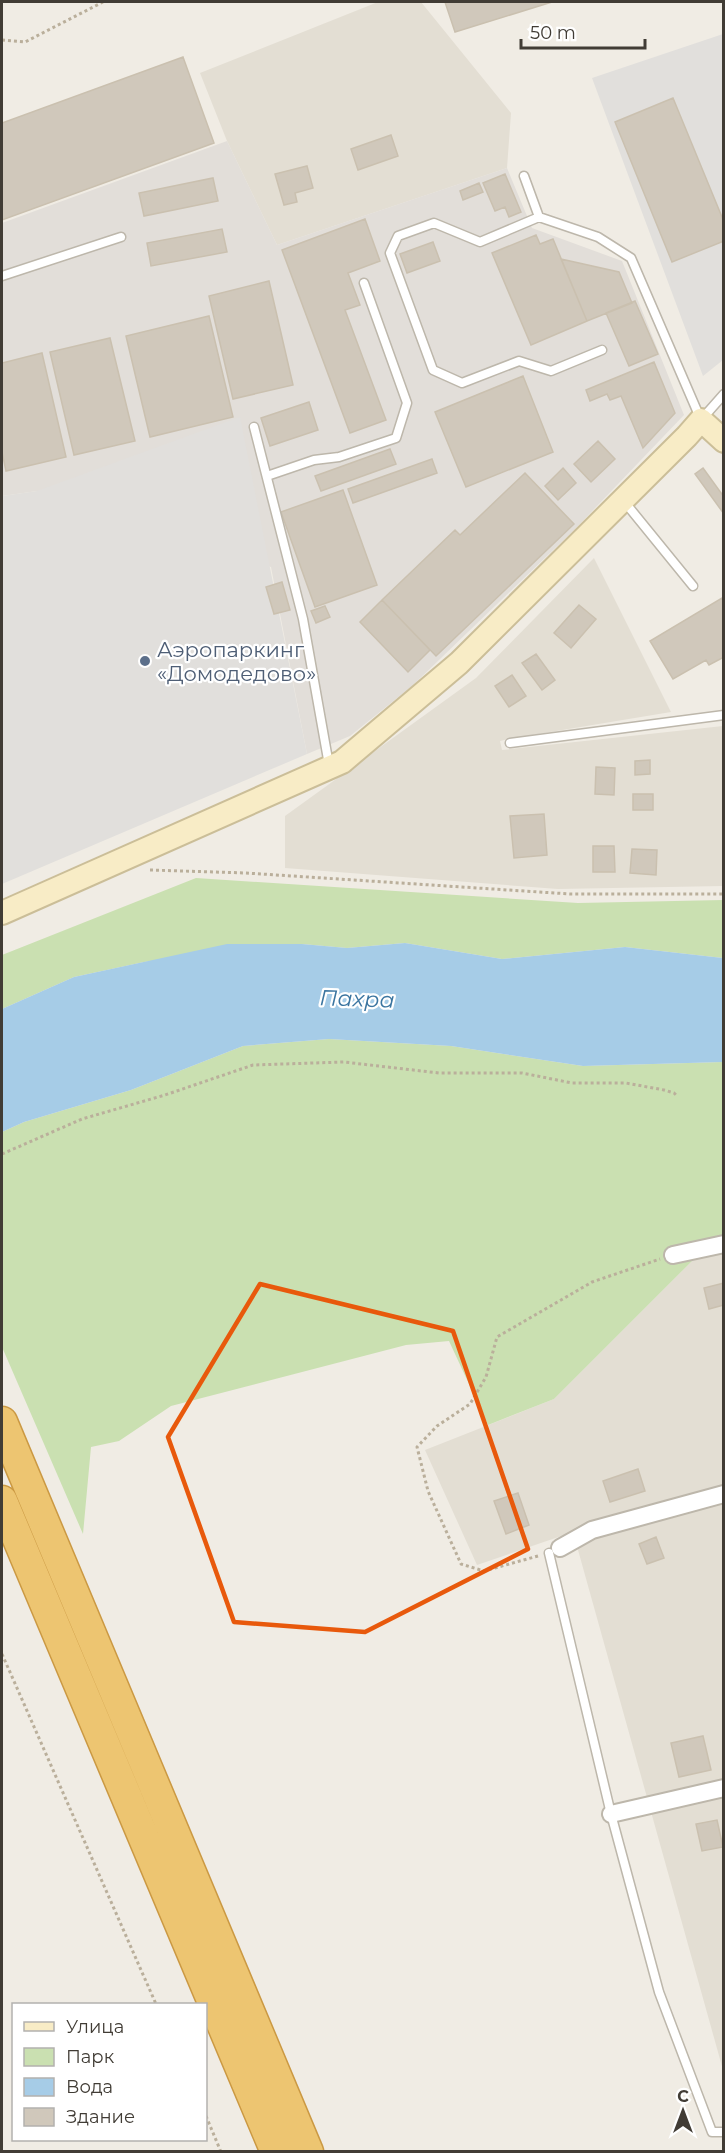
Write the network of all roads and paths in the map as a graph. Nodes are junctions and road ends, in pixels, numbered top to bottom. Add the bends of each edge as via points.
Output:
1 (103, 2) edge
2 (2, 40) edge
3 (524, 176) dead end
4 (539, 217) junction
5 (121, 237) dead end
6 (2, 276) edge
7 (364, 283) dead end
8 (602, 350) dead end
9 (723, 393) edge
10 (700, 420) junction
11 (254, 427) dead end
12 (723, 441) edge
13 (267, 476) junction
14 (622, 500) junction
15 (693, 586) dead end
16 (723, 715) edge
17 (510, 743) dead end
18 (330, 768) junction
19 (151, 870) dead end
20 (723, 894) edge
21 (2, 913) edge
22 (677, 1096) dead end
23 (2, 1154) edge
24 (723, 1244) edge
25 (673, 1255) joint
26 (2, 1422) edge
27 (723, 1494) edge
28 (2, 1500) edge
29 (554, 1550) junction
30 (2, 1654) edge
31 (723, 1788) edge
32 (611, 1814) junction
33 (156, 2003) edge
34 (207, 2118) edge
35 (723, 2132) edge
36 (221, 2151) edge
37 (276, 2151) edge
38 (308, 2151) edge

1 - 2 path via 25,42
3 - 4 lane
4 - 8 lane via 480,242 434,222 398,236 390,253 433,370 462,383 519,361 551,371
4 - 10 lane via 598,237 631,258
5 - 6 lane
7 - 13 lane via 407,403 396,438
9 - 10 lane
10 - 12 street
10 - 14 street
11 - 13 lane
13 - 18 lane via 303,619
14 - 15 lane
14 - 18 street via 459,663
16 - 17 lane
18 - 21 street
19 - 20 path via 570,894
22 - 23 path via 626,1083 572,1083 522,1073 439,1073 344,1062 254,1065 82,1119
24 - 25 street
25 - 29 path via 592,1282 497,1337 486,1377 470,1404 437,1426 417,1447 428,1491 461,1564 484,1571
26 - 38 highway
27 - 29 street via 591,1530
28 - 37 highway
29 - 32 lane
30 - 33 path
31 - 32 street
32 - 35 lane via 659,1992 712,2132
34 - 36 path

